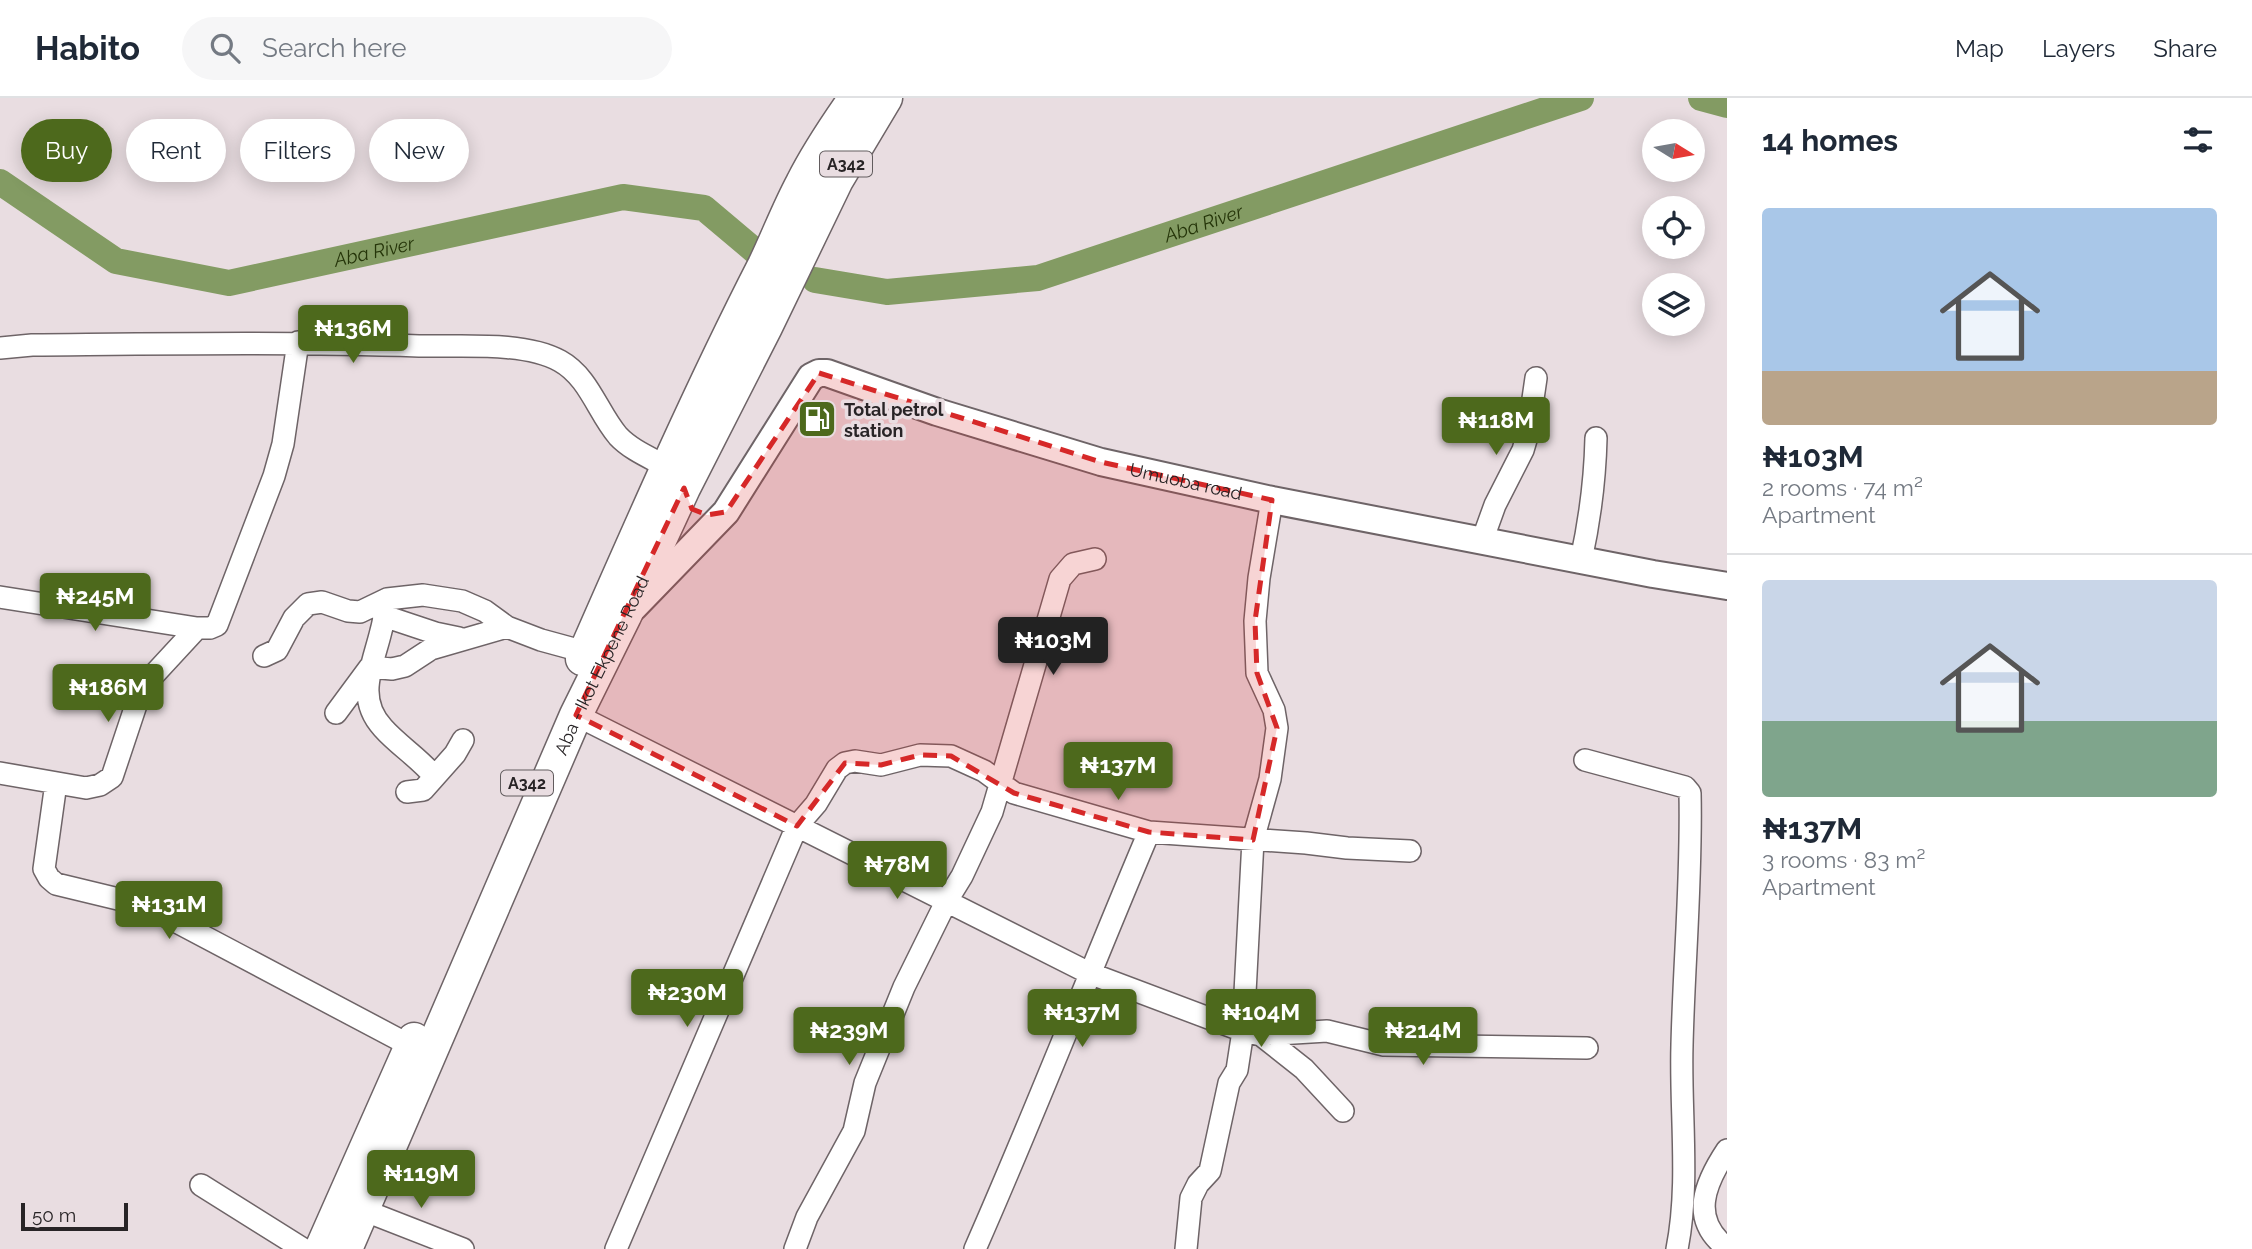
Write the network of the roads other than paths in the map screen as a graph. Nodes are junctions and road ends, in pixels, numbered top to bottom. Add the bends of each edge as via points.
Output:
1 (855, 98) edge
2 (886, 98) edge
3 (799, 227) junction
4 (299, 342) junction
5 (0, 348) edge
6 (1536, 378) dead end
7 (1596, 438) dead end
8 (676, 478) junction
9 (1272, 500) junction
10 (726, 512) junction
11 (1482, 541) junction
12 (1095, 559) dead end
13 (1581, 560) junction
14 (1727, 586) edge
15 (0, 597) edge
16 (386, 608) junction
17 (625, 616) junction
18 (507, 627) junction
19 (197, 628) junction
20 (462, 638) junction
21 (585, 652) junction
22 (264, 656) dead end
23 (370, 667) junction
24 (336, 713) dead end
25 (576, 715) junction
26 (463, 740) dead end
27 (1585, 760) dead end
28 (440, 770) junction
29 (0, 773) edge
30 (1001, 782) junction
31 (56, 783) junction
32 (407, 792) dead end
33 (796, 827) junction
34 (1149, 832) junction
35 (1253, 840) junction
36 (1410, 851) dead end
37 (946, 902) junction
38 (1089, 973) junction
39 (1252, 1033) junction
40 (411, 1045) junction
41 (1587, 1048) dead end
42 (1343, 1111) dead end
43 (1727, 1150) edge
44 (201, 1185) dead end
45 (363, 1210) junction
46 (1727, 1248) edge
47 (303, 1249) edge
48 (321, 1249) edge
49 (346, 1249) edge
50 (463, 1249) edge
51 (616, 1249) edge
52 (795, 1249) edge
53 (975, 1249) edge
54 (1186, 1249) edge
55 (1677, 1249) edge

1 - 3 highway, Aba - Ikot Ekpene Road / A342 via 800,185
2 - 3 highway, Aba - Ikot Ekpene Road / A342 via 837,180
3 - 8 highway, Aba - Ikot Ekpene Road / A342 via 766,327
3 - 8 highway, Aba - Ikot Ekpene Road / A342 via 736,319
4 - 5 street
4 - 8 street via 499,348 533,351 561,361 583,382 617,435
4 - 19 street via 290,410 274,476 217,625
6 - 11 street via 1523,450
7 - 13 street
8 - 10 main road via 698,514
8 - 17 highway, Aba - Ikot Ekpene Road / A342
8 - 21 highway, Aba - Ikot Ekpene Road / A342
9 - 10 main road, Umuoba road via 1101,461 819,373 811,377
9 - 11 main road, Umuoba road
9 - 35 street via 1255,621 1257,673 1277,728 1270,779
10 - 17 main road, Umuoba road
11 - 13 main road, Umuoba road
12 - 30 street via 1073,564 1060,579
13 - 14 main road, Umuoba road
15 - 19 street
16 - 18 street via 423,595 463,601
16 - 20 street via 435,633
16 - 22 street via 360,612 321,602 308,604 277,650
16 - 23 street
17 - 25 highway, Aba - Ikot Ekpene Road / A342
18 - 20 street
18 - 21 street
19 - 31 street via 148,681 112,777 86,788
20 - 23 street via 431,649 405,666
21 - 40 highway, Aba - Ikot Ekpene Road / A342
23 - 24 street
23 - 28 street via 368,703 374,718 419,759
25 - 33 street
25 - 45 highway, Aba - Ikot Ekpene Road / A342
26 - 28 street
27 - 55 street via 1685,787 1690,793 1683,1169
28 - 32 street via 423,790
29 - 31 street
30 - 33 street via 951,756 903,757 881,765 845,763
30 - 34 street via 1014,793
30 - 37 street via 992,812
31 - 40 street via 44,869 56,884 154,909
33 - 37 street
33 - 51 street
34 - 35 street
34 - 38 street
35 - 36 street
35 - 39 street
37 - 38 street
37 - 52 street via 904,987 865,1083 854,1131 807,1217
38 - 39 street
38 - 53 street via 1026,1135
39 - 41 street via 1318,1031 1384,1045
39 - 42 street via 1304,1069
39 - 54 street via 1229,1083 1210,1171 1191,1198
40 - 48 highway, Aba - Ikot Ekpene Road / A342
43 - 46 street via 1710,1175 1703,1205 1708,1229
44 - 47 street
45 - 49 highway, Aba - Ikot Ekpene Road / A342
45 - 50 street

